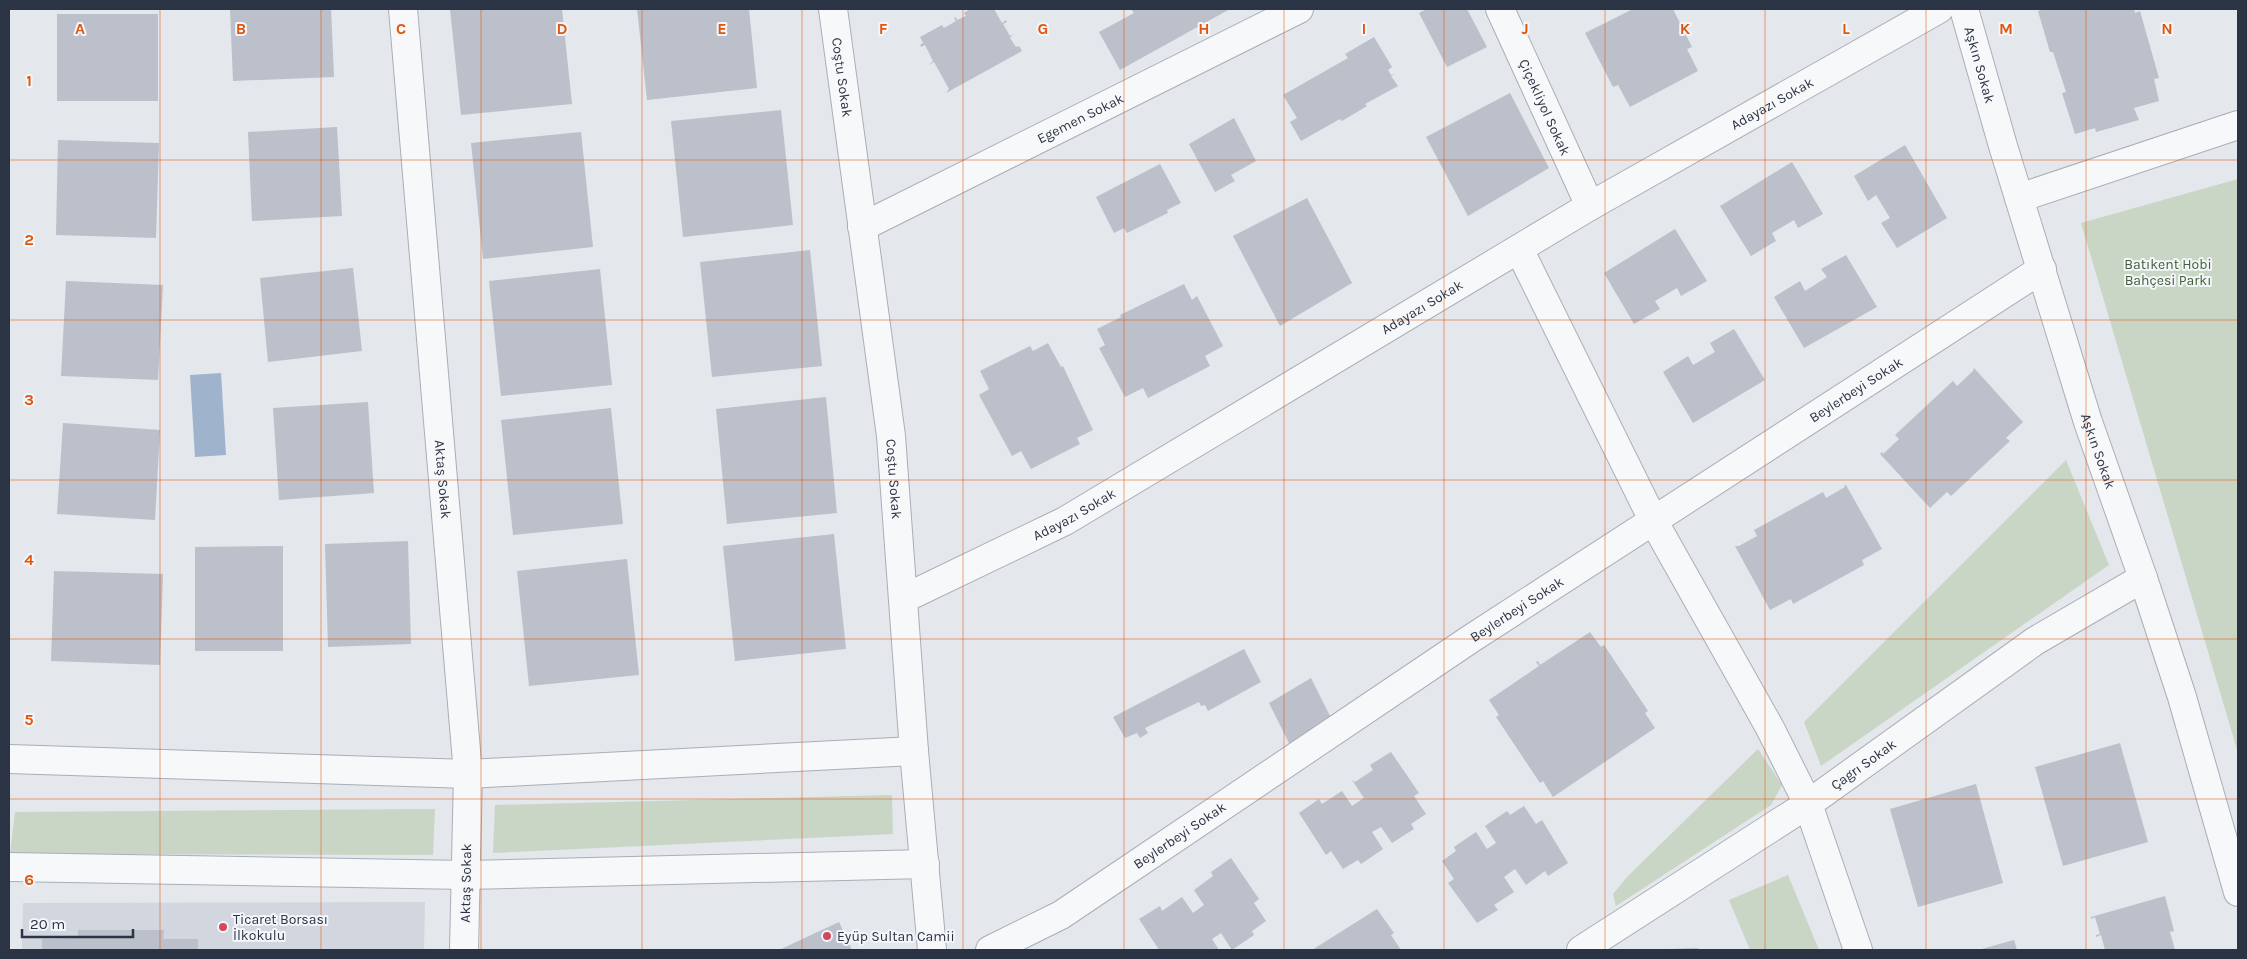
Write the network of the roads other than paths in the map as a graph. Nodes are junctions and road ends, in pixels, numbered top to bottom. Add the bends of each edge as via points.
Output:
1 (403, 9) edge
2 (833, 9) edge
3 (1298, 9) edge
4 (1500, 9) edge
5 (1939, 9) edge
6 (1964, 9) edge
7 (2238, 125) edge
8 (2019, 198) junction
9 (1590, 206) junction
10 (862, 227) junction
11 (1520, 249) junction
12 (2042, 268) junction
13 (1654, 522) junction
14 (2143, 578) junction
15 (903, 599) junction
16 (914, 750) junction
17 (9, 759) edge
18 (468, 774) junction
19 (1808, 804) junction
20 (925, 864) junction
21 (9, 867) edge
22 (466, 875) junction
23 (2238, 892) edge
24 (464, 950) edge
25 (932, 950) edge
26 (990, 950) edge
27 (1581, 950) edge
28 (1858, 950) edge

1 - 18 street, Aktaş Sokak
2 - 10 street, Coştu Sokak
3 - 10 street, Egemen Sokak
4 - 9 street, Çiçekliyol Sokak
5 - 9 street, Adayazı Sokak
6 - 8 street, Aşkın Sokak
7 - 8 street
8 - 12 street, Aşkın Sokak
9 - 11 street, Adayazı Sokak
10 - 15 street, Coştu Sokak via 891,436
11 - 13 street
11 - 15 street, Adayazı Sokak via 1065,521
12 - 13 street, Beylerbeyi Sokak
12 - 14 street, Aşkın Sokak via 2088,422
13 - 19 street via 1770,728
13 - 26 street, Beylerbeyi Sokak via 1472,638 1061,915
14 - 19 street, Çagrı Sokak via 2035,641
14 - 23 street, Aşkın Sokak via 2182,697
15 - 16 street, Coştu Sokak
16 - 18 street
16 - 20 street, Coştu Sokak
17 - 18 street
18 - 22 street, Aktaş Sokak
19 - 27 street, Çagrı Sokak
19 - 28 street
20 - 22 street
20 - 25 street, Coştu Sokak
21 - 22 street
22 - 24 street, Aktaş Sokak

